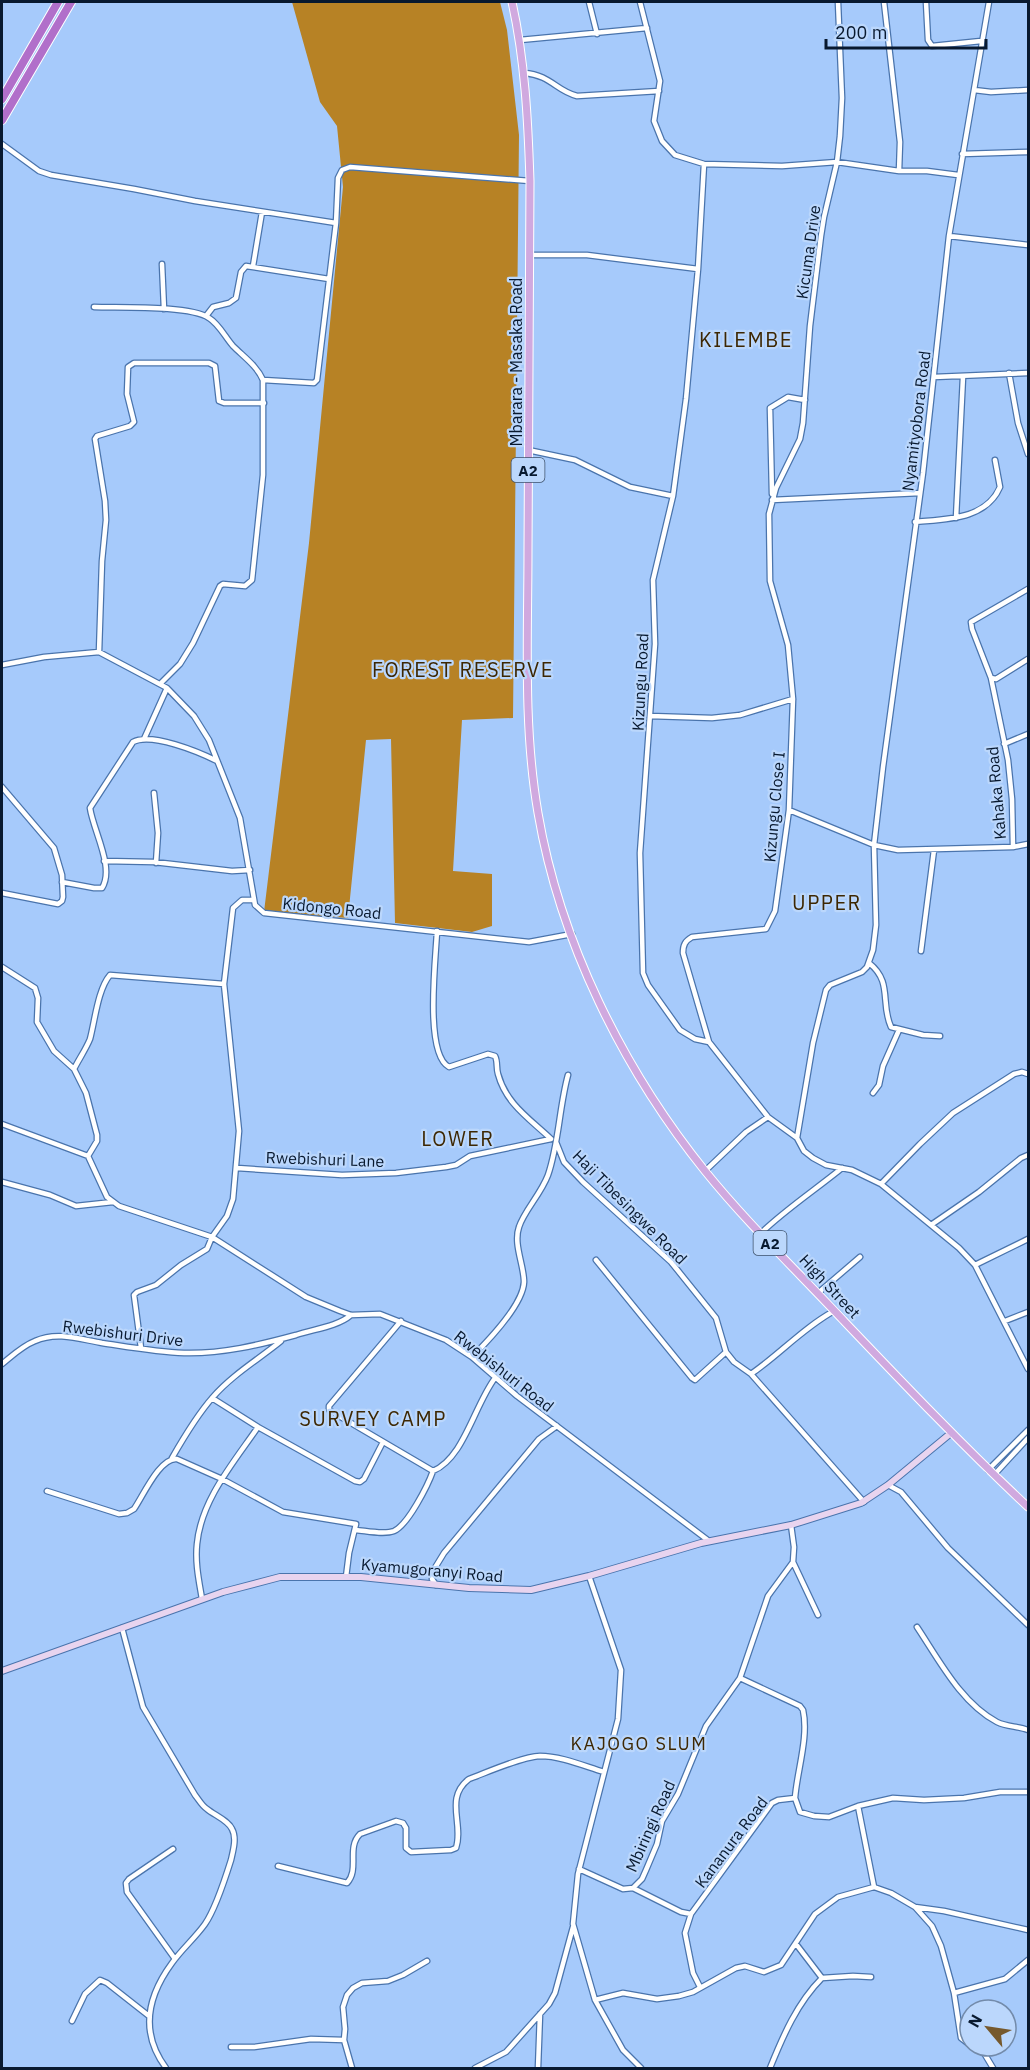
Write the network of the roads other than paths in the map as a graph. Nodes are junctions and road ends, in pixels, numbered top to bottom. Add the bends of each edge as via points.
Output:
1 (58, 2) edge
2 (70, 2) edge
3 (512, 2) edge
4 (589, 2) edge
5 (640, 2) edge
6 (838, 2) edge
7 (884, 2) edge
8 (926, 2) edge
9 (988, 2) edge
10 (647, 28) junction
11 (597, 33) junction
12 (520, 40) junction
13 (981, 41) junction
14 (524, 73) junction
15 (974, 90) junction
16 (1029, 90) edge
17 (659, 91) junction
18 (2, 99) edge
19 (2, 120) edge
20 (2, 144) edge
21 (1029, 152) edge
22 (962, 154) junction
23 (837, 162) junction
24 (704, 164) junction
25 (899, 171) junction
26 (958, 175) junction
27 (530, 181) junction
28 (262, 212) junction
29 (336, 223) junction
30 (949, 236) junction
31 (1029, 245) edge
32 (530, 255) junction
33 (162, 264) dead end
34 (253, 267) junction
35 (698, 269) junction
36 (329, 279) junction
37 (94, 307) dead end
38 (164, 309) junction
39 (206, 316) junction
40 (1009, 373) junction
41 (1029, 373) edge
42 (934, 377) junction
43 (963, 377) junction
44 (263, 380) junction
45 (805, 400) junction
46 (264, 403) junction
47 (528, 450) junction
48 (1029, 454) edge
49 (995, 460) dead end
50 (920, 493) junction
51 (673, 496) junction
52 (772, 500) junction
53 (956, 518) junction
54 (915, 522) junction
55 (1029, 589) edge
56 (99, 652) junction
57 (1029, 659) edge
58 (2, 665) edge
59 (991, 678) junction
60 (161, 683) junction
61 (167, 688) junction
62 (794, 699) junction
63 (650, 716) junction
64 (1029, 734) edge
65 (144, 739) junction
66 (1004, 744) junction
67 (217, 761) junction
68 (2, 787) edge
69 (154, 793) dead end
70 (789, 810) junction
71 (1029, 844) edge
72 (874, 845) junction
73 (1013, 847) junction
74 (934, 850) junction
75 (104, 861) junction
76 (156, 863) junction
77 (250, 870) junction
78 (62, 882) junction
79 (2, 892) edge
80 (254, 900) junction
81 (437, 931) junction
82 (572, 934) junction
83 (921, 951) dead end
84 (869, 963) junction
85 (2, 967) edge
86 (224, 984) junction
87 (899, 1030) junction
88 (939, 1036) dead end
89 (709, 1042) junction
90 (74, 1069) junction
91 (1029, 1074) edge
92 (568, 1076) dead end
93 (873, 1093) dead end
94 (768, 1117) junction
95 (2, 1124) edge
96 (797, 1138) junction
97 (554, 1141) junction
98 (1029, 1155) edge
99 (88, 1156) junction
100 (237, 1168) junction
101 (842, 1168) junction
102 (705, 1171) junction
103 (2, 1182) edge
104 (881, 1184) junction
105 (113, 1202) junction
106 (931, 1225) junction
107 (761, 1233) junction
108 (212, 1237) junction
109 (1029, 1239) edge
110 (860, 1257) dead end
111 (596, 1260) dead end
112 (975, 1265) junction
113 (818, 1293) junction
114 (834, 1311) junction
115 (1029, 1311) edge
116 (351, 1315) junction
117 (401, 1321) junction
118 (1005, 1321) junction
119 (284, 1338) junction
120 (141, 1348) junction
121 (726, 1352) junction
122 (472, 1357) junction
123 (2, 1364) edge
124 (1029, 1369) edge
125 (751, 1374) junction
126 (495, 1378) junction
127 (212, 1398) junction
128 (556, 1426) junction
129 (258, 1427) junction
130 (1029, 1431) edge
131 (951, 1433) junction
132 (1029, 1438) edge
133 (382, 1442) junction
134 (172, 1458) junction
135 (433, 1471) junction
136 (991, 1472) junction
137 (222, 1479) junction
138 (888, 1485) junction
139 (47, 1491) dead end
140 (864, 1502) junction
141 (1029, 1507) edge
142 (791, 1525) junction
143 (356, 1530) junction
144 (709, 1541) junction
145 (794, 1562) junction
146 (589, 1576) junction
147 (346, 1577) junction
148 (436, 1585) junction
149 (202, 1599) junction
150 (818, 1615) dead end
151 (1029, 1625) edge
152 (917, 1627) dead end
153 (122, 1628) junction
154 (2, 1671) edge
155 (740, 1678) junction
156 (1029, 1730) edge
157 (604, 1772) junction
158 (1029, 1792) edge
159 (795, 1798) junction
160 (858, 1806) junction
161 (173, 1850) dead end
162 (278, 1866) dead end
163 (579, 1869) junction
164 (874, 1887) junction
165 (633, 1888) junction
166 (915, 1907) junction
167 (691, 1914) junction
168 (573, 1924) junction
169 (1029, 1929) edge
170 (796, 1944) junction
171 (175, 1959) junction
172 (1029, 1960) edge
173 (427, 1961) dead end
174 (871, 1977) dead end
175 (822, 1978) junction
176 (700, 1987) junction
177 (954, 1993) junction
178 (595, 2000) junction
179 (540, 2014) junction
180 (149, 2016) junction
181 (958, 2019) edge
182 (72, 2021) dead end
183 (344, 2040) junction
184 (231, 2047) dead end
185 (166, 2068) edge
186 (352, 2068) edge
187 (475, 2068) edge
188 (538, 2068) edge
189 (641, 2068) edge
190 (770, 2068) edge

1 - 18 highway
2 - 19 highway
3 - 12 main road, Mbarara - Masaka Road / A2
4 - 11 street
5 - 10 street
6 - 23 street, Kicuma Drive via 842,98
7 - 25 street via 900,142
8 - 13 street via 928,40 932,46
9 - 13 street, Nyamityobora Road
10 - 11 street
10 - 17 street
11 - 12 street
12 - 14 main road, Mbarara - Masaka Road / A2
13 - 15 street, Nyamityobora Road
14 - 17 street via 543,76 577,96
14 - 27 main road, Mbarara - Masaka Road / A2
15 - 16 street
15 - 22 street, Nyamityobora Road
17 - 24 street via 654,122 662,141 675,155
20 - 28 street via 44,174
21 - 22 street
22 - 26 street, Nyamityobora Road
23 - 24 street
23 - 25 street
23 - 45 street, Kicuma Drive via 824,217
24 - 35 street, Kizungu Road
25 - 26 street
26 - 30 street, Nyamityobora Road
27 - 29 street via 350,167 339,173
27 - 32 main road, Mbarara - Masaka Road / A2
28 - 29 street
28 - 34 street
29 - 36 street
30 - 31 street
30 - 42 street, Nyamityobora Road
32 - 35 street via 587,255
32 - 47 main road, Mbarara - Masaka Road / A2
33 - 38 street
34 - 36 street
34 - 39 street via 242,269 236,298 213,307
35 - 51 street, Kizungu Road
36 - 44 street via 317,381
37 - 38 street
38 - 39 street
39 - 44 street
40 - 41 street
40 - 43 street
40 - 48 street via 1018,423
42 - 43 street
42 - 50 street, Nyamityobora Road
43 - 53 street
44 - 46 street
45 - 52 street, Kicuma Drive via 802,432
45 - 52 street via 788,397 770,408
46 - 56 street via 219,401 216,366 209,363 134,363 128,367 127,394 134,422 95,439 106,520
46 - 60 street via 252,580 244,585 220,586 194,643
47 - 51 street via 575,460 630,487
47 - 82 main road, Mbarara - Masaka Road / A2 via 527,671 531,765 551,872
49 - 53 street via 1000,483 997,493 981,508
50 - 52 street
50 - 54 street, Nyamityobora Road
51 - 63 street, Kizungu Road via 653,580 655,644
52 - 62 street, Kizungu Close I via 771,581 788,645
53 - 54 street
54 - 72 street, Nyamityobora Road
55 - 59 street, Kahaka Road via 971,622
56 - 58 street
56 - 60 street
57 - 59 street via 996,679
59 - 66 street, Kahaka Road
60 - 61 street
61 - 65 street
61 - 67 street via 194,717
62 - 63 street via 740,715
62 - 70 street, Kizungu Close I
63 - 89 street, Kizungu Road via 640,853 643,973 680,1030
64 - 66 street
65 - 67 street via 187,747
65 - 75 street via 133,742 90,808
66 - 73 street, Kahaka Road
67 - 77 street via 240,818
68 - 78 street via 54,848
69 - 76 street
70 - 72 street, Kahaka Road
70 - 89 street, Kizungu Close I via 775,911 766,929 692,938 683,946
71 - 73 street
72 - 74 street, Kahaka Road
72 - 84 street, Nyamityobora Road via 876,925
73 - 74 street, Kahaka Road
74 - 83 street
75 - 76 street
75 - 78 street via 106,881 102,888
76 - 77 street
77 - 80 street
78 - 79 street via 63,897 58,904
80 - 81 street, Kidongo Road via 257,909 271,914
80 - 86 street via 242,900 233,908
81 - 82 street, Kidongo Road via 529,942
81 - 97 street via 433,1031 443,1063 448,1067 488,1054 495,1056 497,1073 513,1106
82 - 102 main road, High Street / A2 via 585,971 621,1043 648,1090
84 - 87 street via 884,980 889,1023
84 - 96 street via 862,972 830,986 824,997
85 - 90 street via 35,988 41,1032
86 - 90 street via 110,975 90,1039
86 - 100 street via 237,1101
87 - 88 street
87 - 93 street
89 - 94 street, Kizungu Road
90 - 99 street via 96,1131 97,1141
91 - 104 street via 1014,1074 953,1113
92 - 97 street
94 - 96 street, Kizungu Road
94 - 102 street
95 - 99 street
96 - 101 street, Kizungu Road via 813,1158
97 - 100 street, Rwebishuri Lane via 470,1156 456,1165 396,1173 342,1175
97 - 121 street, Haji Tibesingwe Road via 564,1162 671,1262 704,1302 716,1318
97 - 122 street via 544,1184 517,1234 524,1283 520,1297 496,1333
98 - 106 street
99 - 105 street
100 - 108 street via 227,1216
101 - 104 street, Kizungu Road
101 - 107 street
102 - 107 main road, High Street / A2
103 - 105 street via 76,1206
104 - 106 street, Kizungu Road
105 - 108 street, Rwebishuri Road
106 - 112 street, Kizungu Road
107 - 113 main road, High Street / A2
108 - 116 street, Rwebishuri Road via 306,1297
108 - 120 street via 207,1249 156,1285 134,1295
109 - 112 street
110 - 113 street
111 - 121 street via 692,1378 695,1380
112 - 118 street, Kizungu Road
113 - 114 main road, High Street / A2
114 - 125 street via 807,1327
114 - 131 main road, High Street / A2
115 - 118 street
116 - 117 street, Rwebishuri Road via 380,1314
116 - 119 street, Rwebishuri Drive
117 - 122 street, Rwebishuri Road via 446,1340
117 - 133 street via 328,1406 332,1413
118 - 124 street, Kizungu Road
119 - 120 street, Rwebishuri Drive via 219,1352
119 - 127 street
120 - 123 street, Rwebishuri Drive via 53,1336 36,1340
121 - 125 street
122 - 126 street, Rwebishuri Road
125 - 140 street
126 - 128 street, Rwebishuri Road
126 - 135 street via 479,1403 461,1446 441,1468
127 - 129 street
127 - 134 street
128 - 144 street, Rwebishuri Road
128 - 148 street via 539,1439 444,1553 433,1571
129 - 133 street via 360,1482
129 - 137 street
130 - 136 street
131 - 136 main road, High Street / A2
131 - 138 street, Kyamugoranyi Road
132 - 136 street
133 - 135 street
134 - 137 street
134 - 139 street via 163,1464 134,1509 127,1513 119,1514
135 - 143 street via 397,1530
136 - 141 main road, High Street / A2
137 - 143 street via 283,1512 356,1524
137 - 149 street via 201,1521 197,1543
138 - 140 street, Kyamugoranyi Road
138 - 151 street via 901,1492 943,1542
140 - 142 street, Kyamugoranyi Road
142 - 144 street, Kyamugoranyi Road
142 - 145 street
143 - 147 street
144 - 146 street, Kyamugoranyi Road
145 - 150 street
145 - 155 street, Mbiringi Road via 768,1596
146 - 148 street, Kyamugoranyi Road via 531,1590
146 - 157 street via 621,1670 618,1719
147 - 148 street, Kyamugoranyi Road
147 - 149 street, Kyamugoranyi Road via 280,1577
149 - 153 street, Kyamugoranyi Road
152 - 156 street via 969,1700 998,1722
153 - 154 street, Kyamugoranyi Road
153 - 171 street via 143,1707 195,1796 228,1823 234,1836 228,1868 206,1922
155 - 159 street via 804,1710
155 - 165 street, Mbiringi Road via 706,1726 678,1794 662,1821 642,1879
157 - 162 street via 541,1756 469,1779 456,1794 456,1848 411,1852 406,1848 406,1828 396,1821 356,1839 354,1870 347,1883
157 - 163 street
158 - 160 street, Kananura Road via 924,1800 893,1798
159 - 160 street, Kananura Road via 801,1812 814,1816 829,1817
159 - 167 street, Kananura Road via 772,1803
160 - 164 street
161 - 171 street via 129,1879 126,1887
163 - 165 street, Mbiringi Road via 623,1888
163 - 168 street
164 - 166 street
164 - 170 street via 838,1897 821,1908
165 - 167 street
166 - 169 street
166 - 177 street via 932,1926
167 - 176 street via 685,1933
168 - 178 street
168 - 179 street via 555,1993
170 - 175 street
170 - 176 street via 773,1970 736,1968
171 - 180 street via 156,1992
172 - 177 street via 1005,1979
173 - 183 street via 388,1981 362,1983 353,1988 344,2000
174 - 175 street
175 - 190 street via 796,2011
176 - 178 street via 668,1998 623,1993
177 - 181 street
178 - 189 street via 623,2050
179 - 187 street via 506,2052
179 - 188 street
180 - 182 street via 100,1980 85,1994
180 - 185 street via 156,2051
183 - 184 street via 311,2039
183 - 186 street

